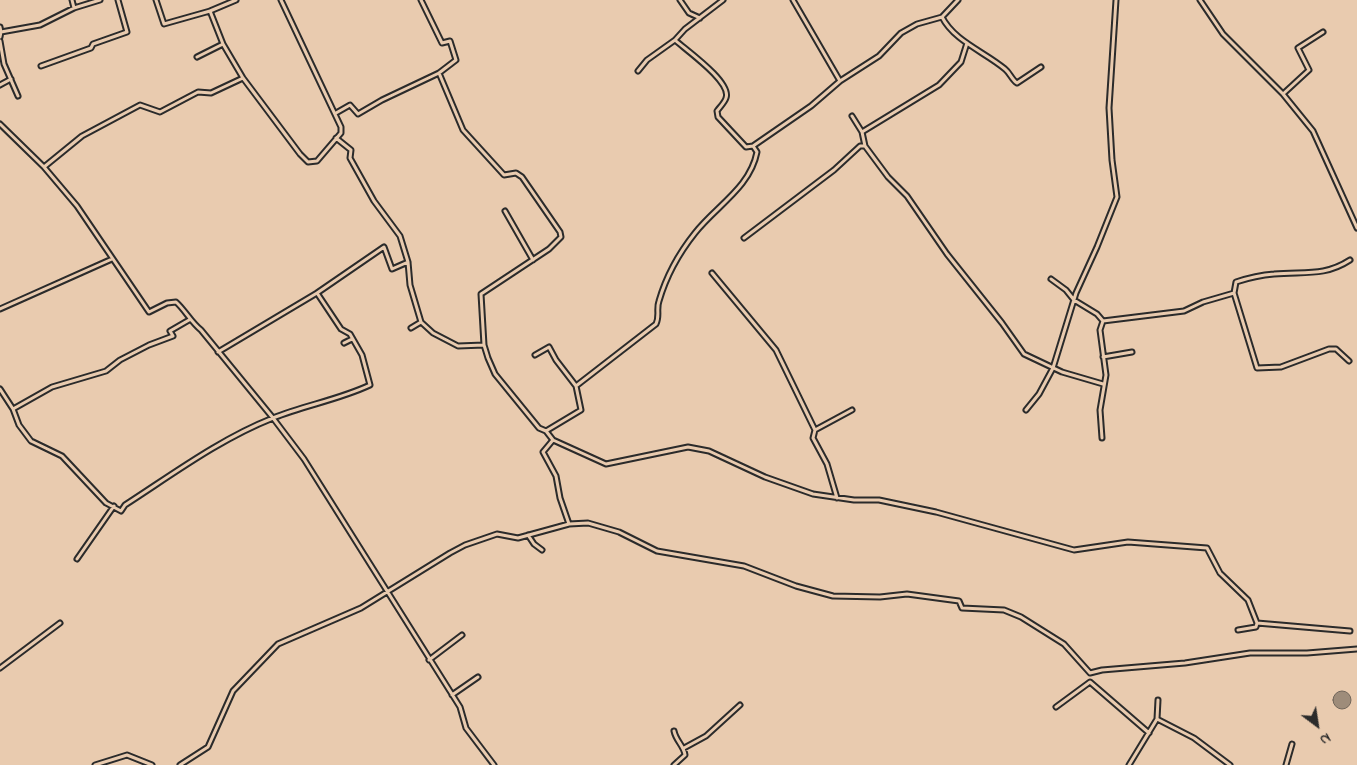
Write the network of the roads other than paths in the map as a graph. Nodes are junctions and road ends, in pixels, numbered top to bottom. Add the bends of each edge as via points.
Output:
1 (72, 0) edge
2 (100, 0) edge
3 (118, 0) edge
4 (156, 0) edge
5 (236, 0) edge
6 (281, 0) edge
7 (421, 0) edge
8 (680, 0) edge
9 (723, 0) edge
10 (793, 0) edge
11 (958, 0) edge
12 (1116, 0) edge
13 (1200, 0) edge
14 (74, 8) junction
15 (210, 11) junction
16 (942, 17) junction
17 (700, 18) junction
18 (0, 27) edge
19 (1, 32) edge
20 (1323, 32) dead end
21 (0, 39) edge
22 (675, 40) junction
23 (968, 43) junction
24 (223, 44) junction
25 (197, 57) dead end
26 (41, 66) dead end
27 (1041, 67) dead end
28 (638, 71) dead end
29 (439, 73) junction
30 (243, 78) junction
31 (11, 79) junction
32 (840, 81) junction
33 (0, 85) edge
34 (1283, 94) junction
35 (18, 96) dead end
36 (336, 114) junction
37 (852, 116) dead end
38 (0, 124) edge
39 (862, 132) junction
40 (336, 138) junction
41 (754, 146) junction
42 (865, 146) junction
43 (44, 168) junction
44 (505, 211) dead end
45 (1357, 228) edge
46 (744, 238) dead end
47 (112, 259) junction
48 (533, 260) junction
49 (1350, 260) dead end
50 (408, 262) junction
51 (712, 273) dead end
52 (1051, 280) dead end
53 (318, 293) junction
54 (1234, 293) junction
55 (1074, 300) junction
56 (0, 309) edge
57 (189, 320) junction
58 (1103, 321) junction
59 (421, 322) junction
60 (411, 328) dead end
61 (352, 339) junction
62 (344, 343) dead end
63 (484, 345) junction
64 (218, 352) junction
65 (1132, 352) dead end
66 (535, 356) dead end
67 (1103, 357) junction
68 (1349, 361) dead end
69 (1053, 368) junction
70 (1103, 384) junction
71 (576, 386) junction
72 (0, 389) edge
73 (13, 409) junction
74 (852, 410) dead end
75 (1026, 410) dead end
76 (273, 418) junction
77 (815, 430) junction
78 (546, 431) junction
79 (1102, 438) dead end
80 (553, 440) junction
81 (837, 498) junction
82 (114, 506) junction
83 (569, 524) junction
84 (528, 536) junction
85 (542, 550) dead end
86 (76, 559) dead end
87 (388, 590) junction
88 (60, 623) dead end
89 (1257, 623) junction
90 (1238, 630) dead end
91 (1350, 631) dead end
92 (462, 635) dead end
93 (1357, 649) edge
94 (429, 660) junction
95 (0, 668) edge
96 (478, 678) dead end
97 (452, 695) junction
98 (1158, 700) dead end
99 (740, 705) dead end
100 (1056, 707) dead end
101 (1156, 719) junction
102 (674, 731) dead end
103 (1149, 733) junction
104 (1292, 744) dead end
105 (684, 748) junction
106 (95, 765) edge
107 (152, 765) edge
108 (180, 765) edge
109 (494, 765) edge
110 (674, 765) edge
111 (1129, 765) edge
112 (1230, 765) edge
113 (1286, 765) edge

1 - 14 street
2 - 14 street
3 - 26 street via 127,32
4 - 15 street via 164,24
5 - 15 street
6 - 36 street
7 - 29 street via 442,43 450,41 456,60
8 - 17 street via 689,13
9 - 17 street
10 - 32 street
11 - 16 street
12 - 55 street via 1110,108 1112,160 1118,197
13 - 34 street via 1223,34
14 - 19 street via 40,25
15 - 24 street
16 - 23 street
16 - 32 street via 917,24 901,33 879,56
17 - 22 street
18 - 19 street
19 - 21 street
20 - 34 street via 1298,48 1309,70
21 - 31 street via 4,64
22 - 28 street
22 - 41 street via 707,65 726,91 727,97 717,111 718,117 746,146
23 - 27 street via 1007,71 1017,83
23 - 39 street via 961,62 939,86
24 - 25 street
24 - 30 street
29 - 36 street via 358,114 350,105
29 - 48 street via 463,130 504,175 516,172 522,178 560,232 561,237
30 - 40 street via 308,162 317,162
30 - 43 street via 211,93 198,92 160,112 140,105 82,136
31 - 33 street
31 - 35 street
32 - 41 street
34 - 45 street via 1313,131
36 - 40 street via 341,127
37 - 39 street
38 - 43 street
39 - 42 street
40 - 50 street via 351,150 350,158 374,201 400,236
41 - 71 street via 757,152 754,166 733,195 698,229 678,257 657,306 656,324
42 - 46 street via 860,146 834,170
42 - 69 street via 907,196 1024,354
43 - 47 street via 77,206
44 - 48 street
47 - 56 street
47 - 57 street via 149,312 176,302
48 - 63 street via 481,294
49 - 54 street via 1318,274 1274,274 1250,278 1236,282
50 - 53 street via 392,269 384,247
50 - 59 street via 410,285
51 - 77 street via 776,350
52 - 55 street
53 - 61 street via 341,329
53 - 64 street
54 - 58 street via 1184,311
54 - 68 street via 1257,368 1281,367 1330,349 1336,349
55 - 58 street
55 - 69 street
57 - 64 street
57 - 73 street via 170,331 173,336 149,344 106,371 52,387
58 - 67 street via 1100,330
59 - 60 street
59 - 63 street via 433,333 458,346
61 - 62 street
61 - 76 street via 362,355 370,385 348,396
63 - 78 street via 495,374 539,428
64 - 76 street
65 - 67 street
66 - 71 street via 549,347
67 - 70 street via 1106,375
69 - 70 street
69 - 75 street
70 - 79 street via 1100,410
71 - 78 street via 581,410
72 - 73 street
73 - 82 street via 19,425 31,441 62,456 106,503
74 - 77 street
76 - 82 street via 201,455 125,504 121,510
76 - 87 street via 304,459
77 - 81 street via 813,438 827,464
78 - 80 street
80 - 81 street via 606,464 688,447 709,452 792,487
80 - 83 street via 543,452 556,476
81 - 89 street via 879,500 936,512 1074,550 1128,542 1207,548 1220,573 1248,600
82 - 86 street
83 - 84 street
83 - 93 street via 588,523 611,529 657,551 744,566 832,596 907,594 954,599 962,608 1004,610 1064,644 1090,673 1250,653
84 - 85 street
84 - 87 street via 518,538 497,534 465,545
87 - 94 street
87 - 108 street via 361,608 278,644 233,691 208,747
88 - 95 street
89 - 90 street via 1256,627
89 - 91 street
92 - 94 street
94 - 97 street
96 - 97 street
97 - 109 street via 460,707 466,728
98 - 101 street
99 - 105 street via 706,736
100 - 103 street via 1090,682
101 - 103 street
101 - 112 street via 1194,738
102 - 105 street
103 - 111 street
104 - 113 street
105 - 110 street via 685,755
106 - 107 street via 127,756

